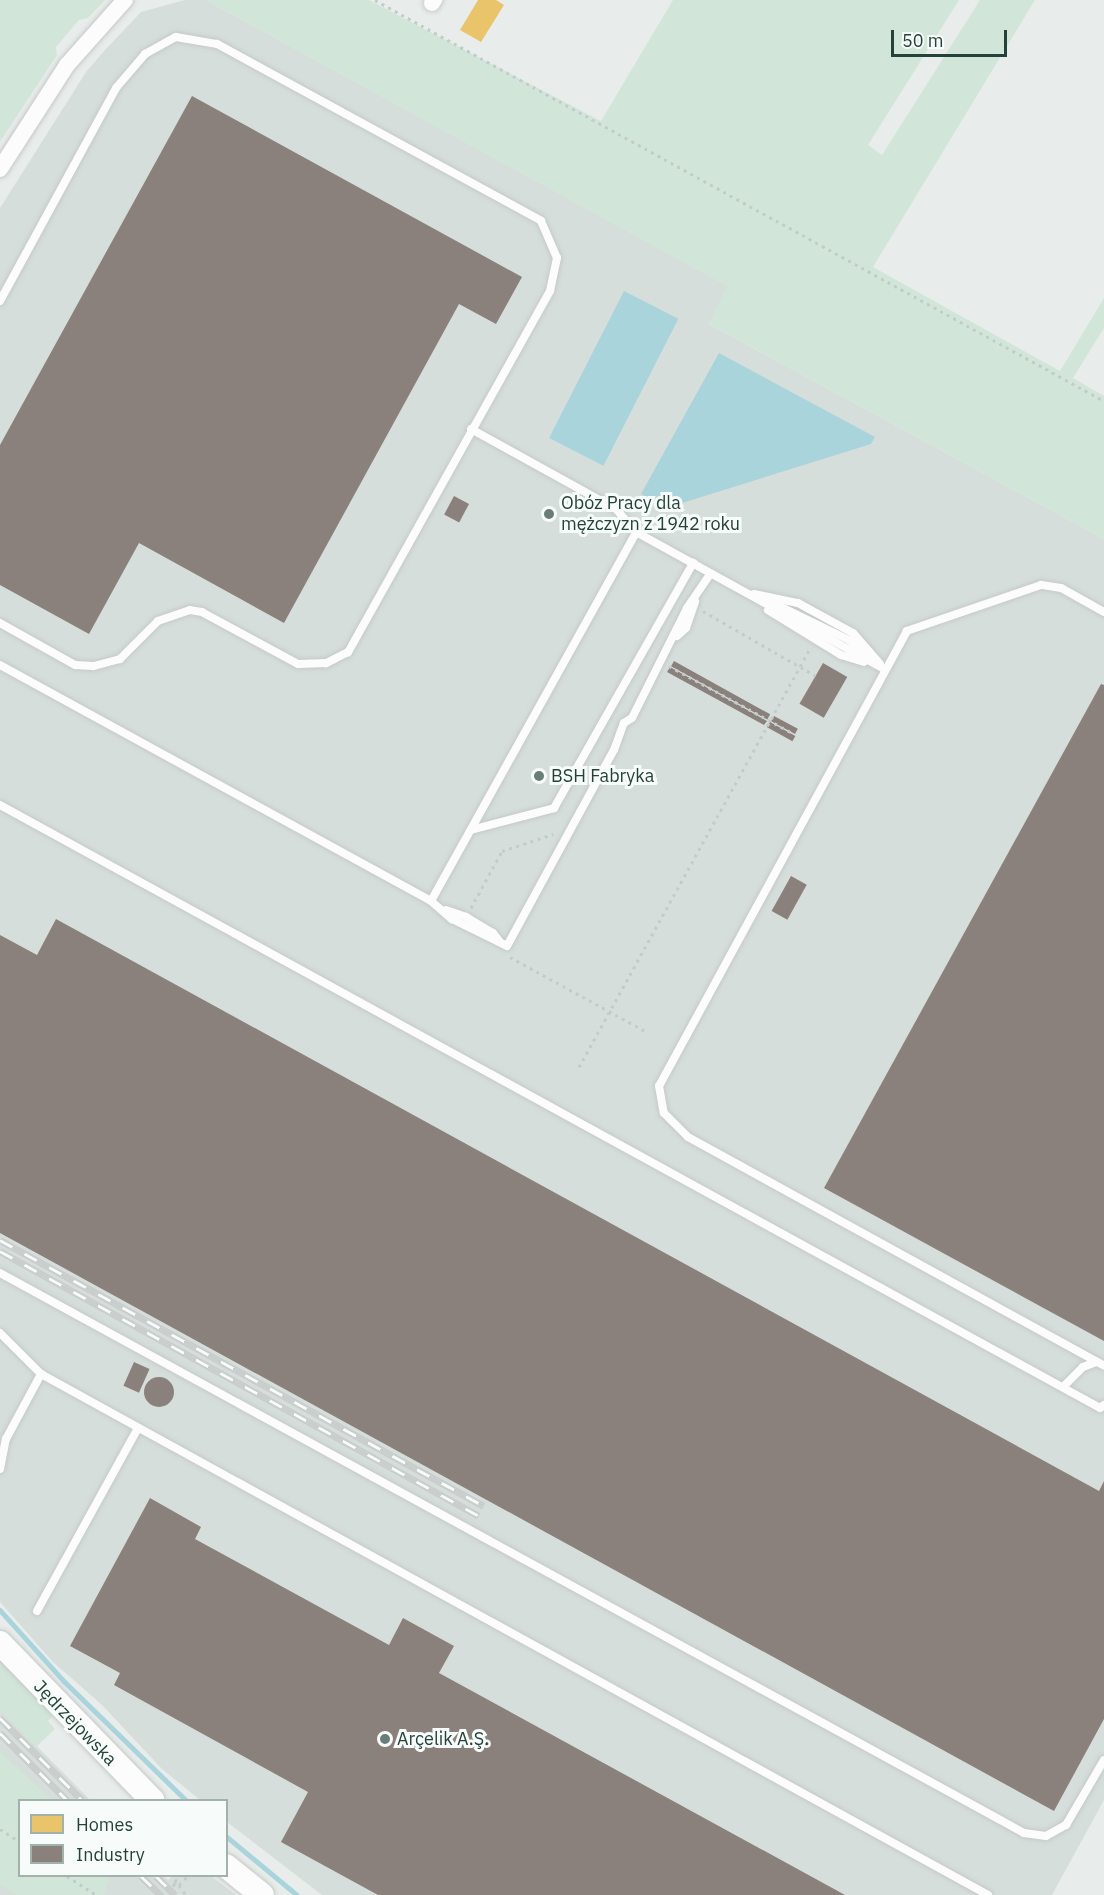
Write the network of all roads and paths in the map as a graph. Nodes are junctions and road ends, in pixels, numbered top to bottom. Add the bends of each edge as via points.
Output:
1 (125, 0) edge
2 (375, 0) edge
3 (0, 169) edge
4 (0, 301) edge
5 (1104, 401) edge
6 (471, 429) junction
7 (636, 532) junction
8 (693, 563) junction
9 (711, 573) junction
10 (746, 593) junction
11 (1104, 612) edge
12 (0, 623) edge
13 (814, 640) junction
14 (662, 662) junction
15 (0, 665) edge
16 (884, 669) junction
17 (769, 721) junction
18 (794, 735) dead end
19 (0, 805) edge
20 (471, 830) junction
21 (431, 901) junction
22 (579, 1067) dead end
23 (0, 1273) edge
24 (0, 1334) edge
25 (1100, 1364) edge
26 (41, 1374) junction
27 (1063, 1387) junction
28 (1104, 1405) edge
29 (138, 1428) junction
30 (2, 1439) edge
31 (0, 1469) edge
32 (37, 1611) dead end
33 (0, 1643) edge
34 (1104, 1760) edge
35 (151, 1799) edge
36 (0, 1829) edge
37 (18, 1841) edge
38 (228, 1868) edge
39 (70, 1877) edge
40 (186, 1877) edge
41 (179, 1885) junction
42 (96, 1895) edge
43 (161, 1895) edge
44 (186, 1895) edge
45 (262, 1895) edge
46 (988, 1895) edge

1 - 3 street via 67,64
2 - 5 path
4 - 6 lane via 116,88 160,44 186,37 218,44 541,221 549,232 557,258 555,279
6 - 7 lane via 616,509
6 - 12 lane via 354,645 326,663 312,666 287,660 202,612 168,615 120,659 93,666 75,665
7 - 8 lane
7 - 20 lane
8 - 9 lane
8 - 20 lane via 554,808
9 - 10 lane
9 - 14 lane via 686,628 676,636
10 - 13 lane
10 - 16 lane
10 - 16 lane via 798,603 853,633
11 - 16 lane via 1061,588 1041,585 917,625 898,642
13 - 16 lane via 841,655
13 - 17 path
14 - 17 path
14 - 21 lane via 632,718 624,723 614,750 507,946 452,919
15 - 21 lane
16 - 25 lane via 663,1074 660,1101 675,1127 688,1137
17 - 18 path
17 - 22 path
19 - 27 lane
20 - 21 lane
23 - 34 lane via 1024,1833 1046,1836 1066,1825
24 - 26 lane
25 - 27 lane via 1083,1367
26 - 29 lane
26 - 30 lane
27 - 28 lane via 1100,1408
29 - 32 lane
29 - 46 lane
30 - 31 lane
33 - 35 street, Jędrzejowska
36 - 37 path
38 - 45 street
39 - 42 path
40 - 41 path
41 - 43 path via 175,1879 175,1884
41 - 44 path

